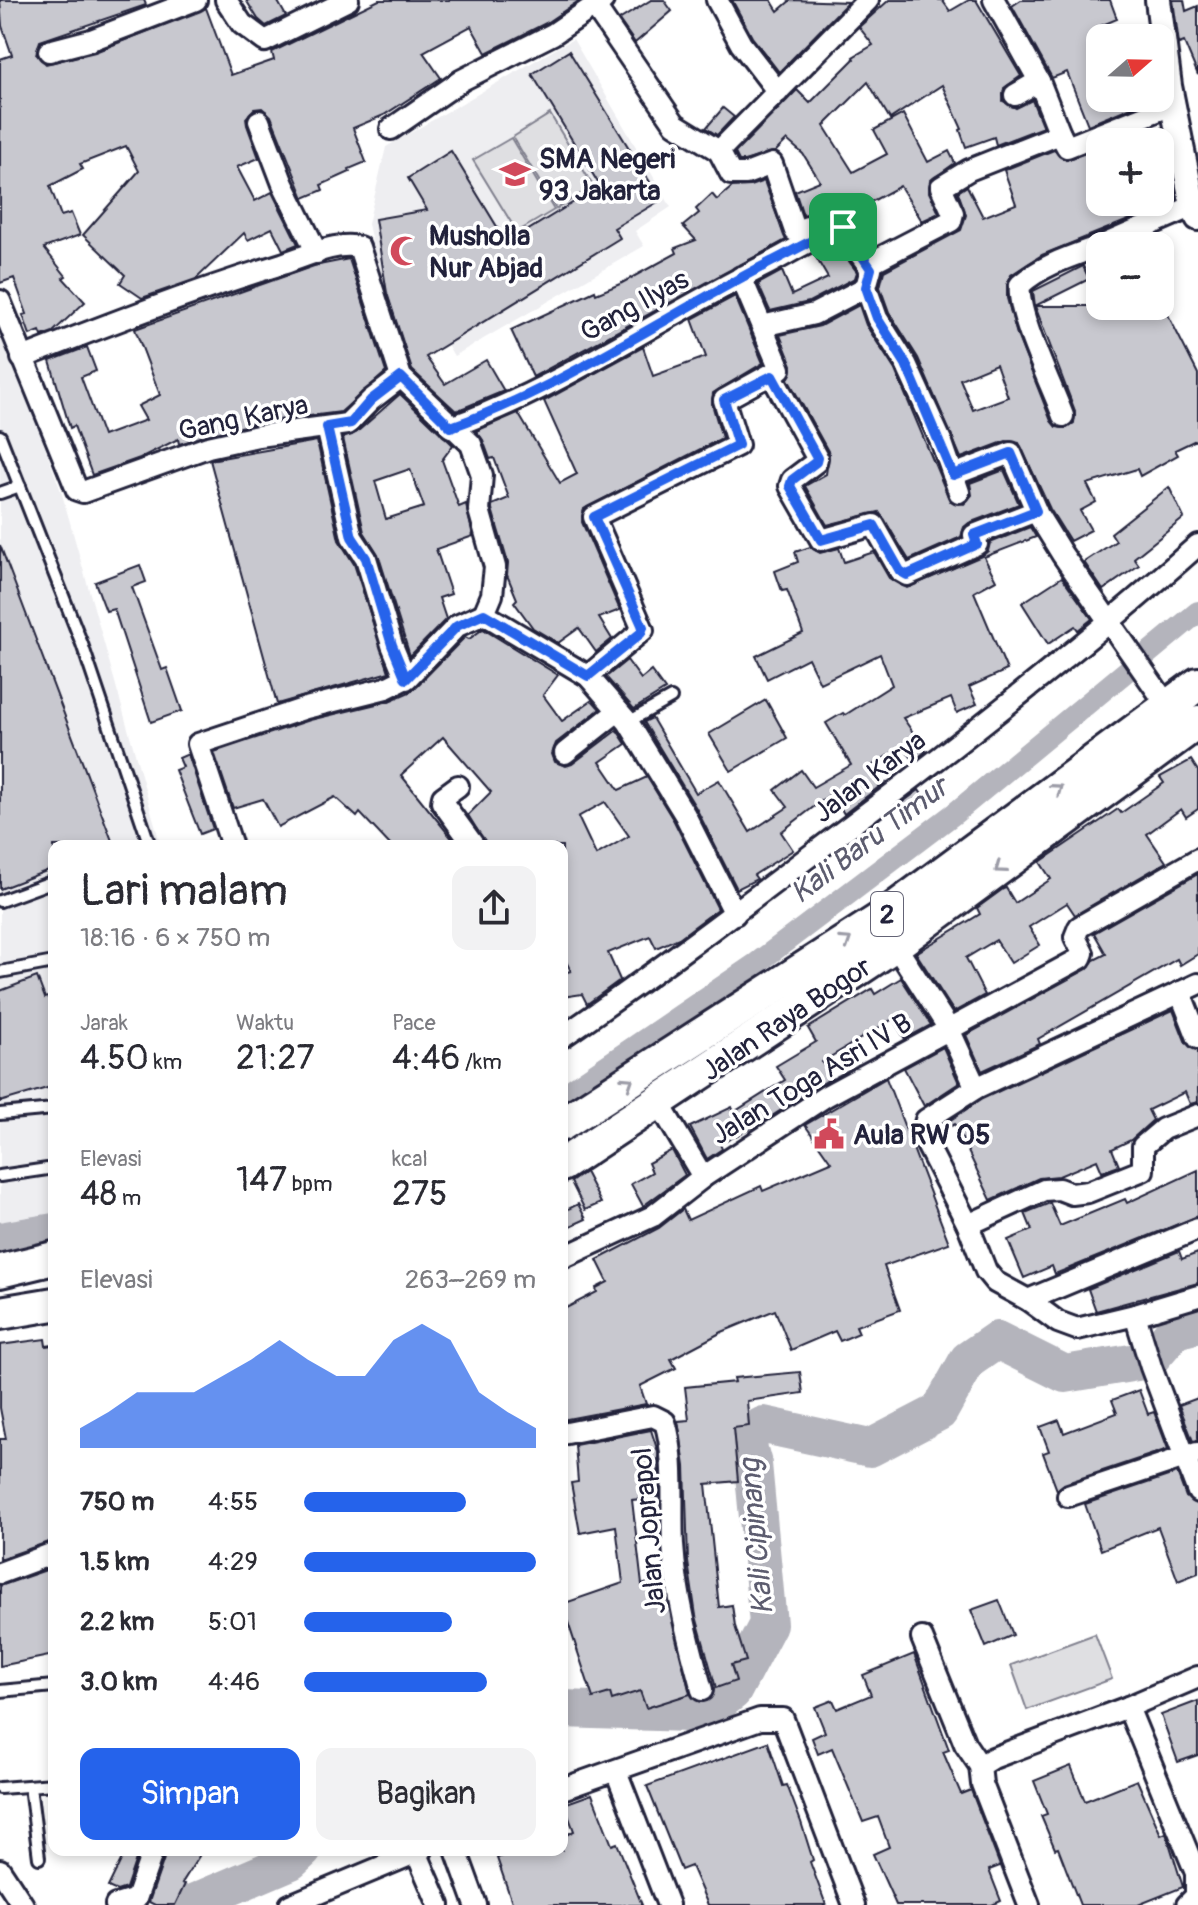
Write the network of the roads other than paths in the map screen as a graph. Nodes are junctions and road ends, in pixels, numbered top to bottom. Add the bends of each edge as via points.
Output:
1 (196, 0) edge
2 (226, 0) edge
3 (348, 0) edge
4 (717, 0) edge
5 (868, 0) edge
6 (994, 0) edge
7 (1158, 0) edge
8 (599, 3) edge
9 (150, 8) edge
10 (1161, 24) edge
11 (49, 51) dead end
12 (1039, 81) junction
13 (778, 92) junction
14 (1015, 95) dead end
15 (1154, 112) edge
16 (1174, 112) edge
17 (259, 121) dead end
18 (391, 129) dead end
19 (1060, 134) junction
20 (719, 151) junction
21 (1196, 209) edge
22 (843, 227) junction
23 (1136, 232) edge
24 (1086, 251) edge
25 (317, 253) junction
26 (868, 264) junction
27 (741, 277) junction
28 (866, 287) junction
29 (0, 301) edge
30 (762, 326) junction
31 (22, 358) junction
32 (772, 376) junction
33 (401, 377) junction
34 (1063, 416) dead end
35 (327, 427) junction
36 (451, 427) junction
37 (0, 436) edge
38 (20, 486) junction
39 (0, 493) edge
40 (1036, 511) junction
41 (1198, 545) edge
42 (484, 614) junction
43 (1110, 622) junction
44 (588, 676) junction
45 (406, 679) junction
46 (1198, 684) edge
47 (671, 698) dead end
48 (1177, 712) edge
49 (623, 716) junction
50 (565, 753) dead end
51 (458, 786) dead end
52 (148, 840) edge
53 (230, 840) edge
54 (470, 840) edge
55 (1198, 859) edge
56 (48, 883) edge
57 (0, 901) edge
58 (735, 914) junction
59 (895, 945) junction
60 (48, 963) edge
61 (0, 972) edge
62 (1189, 988) edge
63 (949, 1029) junction
64 (568, 1033) edge
65 (1198, 1038) edge
66 (976, 1088) junction
67 (659, 1103) junction
68 (48, 1110) edge
69 (0, 1114) edge
70 (1198, 1115) edge
71 (568, 1120) edge
72 (568, 1161) edge
73 (48, 1169) edge
74 (0, 1176) edge
75 (703, 1177) junction
76 (968, 1225) junction
77 (1198, 1229) edge
78 (568, 1255) edge
79 (48, 1259) edge
80 (0, 1271) edge
81 (1198, 1296) edge
82 (1028, 1300) junction
83 (48, 1305) edge
84 (0, 1313) edge
85 (1135, 1315) junction
86 (568, 1433) edge
87 (1192, 1455) edge
88 (1198, 1492) edge
89 (1068, 1496) dead end
90 (48, 1555) edge
91 (0, 1573) edge
92 (922, 1638) dead end
93 (1198, 1677) edge
94 (48, 1687) edge
95 (702, 1690) dead end
96 (0, 1691) edge
97 (1128, 1707) junction
98 (980, 1766) junction
99 (616, 1771) junction
100 (48, 1784) edge
101 (30, 1786) junction
102 (568, 1787) edge
103 (0, 1788) edge
104 (150, 1856) edge
105 (410, 1856) edge
106 (421, 1856) edge
107 (458, 1856) edge
108 (39, 1858) dead end
109 (0, 1870) edge
110 (129, 1903) edge
111 (23, 1905) edge
112 (290, 1905) edge
113 (439, 1905) edge
114 (476, 1905) edge
115 (668, 1905) edge
116 (854, 1905) edge
117 (1029, 1905) edge
118 (1187, 1905) edge

1 - 9 street
2 - 3 street via 261,41
4 - 13 street via 741,44
5 - 13 street
6 - 12 street
7 - 10 street
8 - 18 street via 553,34 462,80
8 - 20 street via 675,124
9 - 11 street via 91,40
12 - 14 street
12 - 19 street
13 - 20 street
15 - 19 street via 1067,147
16 - 21 street
17 - 25 street
19 - 26 street via 942,185 951,221
20 - 22 street via 731,174 772,164 795,231 826,221
21 - 23 street
22 - 26 street
22 - 27 street, Gang Ilyas
24 - 34 street via 1029,276 1018,295
25 - 31 street via 194,291
25 - 33 street via 359,247
26 - 28 street
27 - 30 street
27 - 36 street, Gang Ilyas via 587,363
28 - 30 street via 814,314
28 - 40 street via 877,318 919,391 956,483 1011,453
29 - 31 street
30 - 32 street via 780,369
31 - 35 street, Gang Karya via 77,490 83,492 208,447
32 - 40 street via 817,458 790,486 821,540 874,525 907,575 977,544 974,535
32 - 44 street via 724,400 738,445 594,517 643,630
33 - 35 street, Gang Karya via 351,423
33 - 36 street
35 - 45 street via 352,537 366,558
36 - 42 street via 471,444 482,475 479,510 495,567
37 - 38 lane
38 - 39 lane
38 - 52 lane via 82,644
40 - 43 street
41 - 43 street, Jalan Karya
42 - 44 street
42 - 45 street via 457,626
43 - 48 street
43 - 58 street, Jalan Karya
44 - 49 street
45 - 53 street via 198,744
46 - 48 highway, Jalan Raya Bogor / 2
47 - 49 lane
48 -> 59 highway, Jalan Raya Bogor / 2
71 -> 48 highway, Jalan Raya Bogor / 2 via 879,920
49 - 50 street
49 - 58 street via 685,815
51 - 54 street via 442,802
55 - 63 street, Jalan Toga Asri IV B via 1079,927 1075,937 1081,958
56 - 57 lane
58 - 64 street, Jalan Karya
59 - 63 street
59 - 67 highway, Jalan Raya Bogor / 2
60 - 61 lane
62 - 65 street
62 - 66 street
63 - 66 street
63 - 75 street, Jalan Toga Asri IV B via 826,1096
66 - 76 street via 926,1120 922,1135
67 - 72 highway, Jalan Raya Bogor / 2
67 - 75 street
68 - 69 lane
70 - 76 street via 1163,1129 1143,1146 1143,1170 1088,1192 1044,1190
73 - 74 lane
75 - 78 street, Jalan Toga Asri IV B via 653,1216
76 - 82 street via 990,1276
77 - 82 street
79 - 80 highway
81 - 85 street
82 - 85 street via 1077,1329
83 - 84 highway
85 - 87 street via 1148,1358
86 - 95 street, Jalan Joprapol via 653,1416 665,1422 673,1549
87 - 88 street
87 - 89 street
90 - 91 street
92 - 98 street via 965,1744
93 - 97 street
94 - 96 lane
97 - 98 street
97 - 118 street via 1196,1873 1196,1896
98 - 117 street via 982,1784
99 - 102 street
99 - 115 street
99 - 116 street via 760,1719 783,1719
100 - 101 lane
101 - 103 lane
101 - 108 lane
104 - 110 street
105 - 112 street
106 - 113 street
107 - 114 street
109 - 111 street

